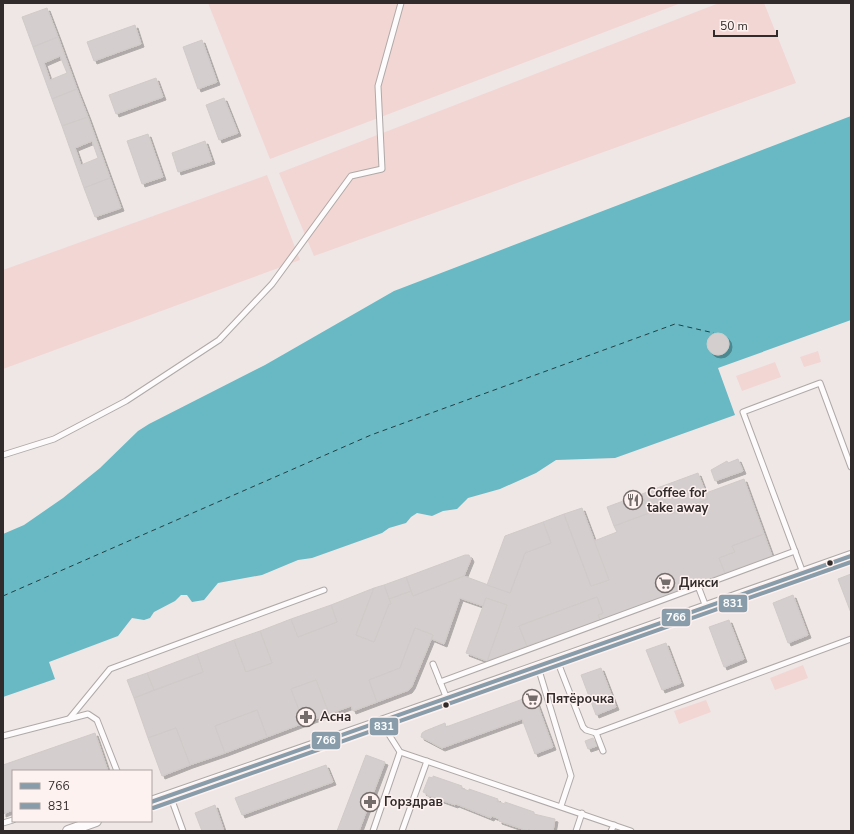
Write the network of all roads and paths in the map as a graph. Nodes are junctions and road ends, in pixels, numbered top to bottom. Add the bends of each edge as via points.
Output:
1 (401, 3) edge
2 (3, 456) edge
3 (851, 466) edge
4 (794, 551) junction
5 (851, 556) edge
6 (803, 573) junction
7 (698, 586) junction
8 (324, 590) dead end
9 (706, 607) junction
10 (851, 639) edge
11 (558, 660) junction
12 (433, 664) dead end
13 (538, 667) junction
14 (440, 682) junction
15 (447, 699) junction
16 (69, 719) junction
17 (381, 722) junction
18 (596, 733) junction
19 (3, 736) edge
20 (603, 751) dead end
21 (400, 752) junction
22 (427, 761) junction
23 (117, 770) edge
24 (170, 795) junction
25 (152, 802) edge
26 (561, 806) junction
27 (582, 813) junction
28 (93, 822) edge
29 (614, 825) junction
30 (68, 831) edge
31 (183, 831) edge
32 (373, 831) edge
33 (402, 831) edge
34 (576, 831) edge
35 (612, 831) edge
36 (631, 831) edge

1 - 2 lane via 378,86 382,169 351,176 272,284 219,340 126,400 54,440
3 - 4 lane via 820,383 743,412
4 - 6 lane
4 - 7 lane
5 - 6 street
6 - 9 street
7 - 9 lane
7 - 14 lane
8 - 16 lane via 110,669
9 - 11 street
10 - 18 lane
11 - 13 street
11 - 18 lane via 583,727
12 - 14 lane
13 - 15 street
13 - 26 lane via 572,776
14 - 15 lane
15 - 17 street
16 - 19 lane
16 - 23 lane via 88,714 97,720
17 - 21 lane
17 - 24 street
18 - 20 lane
21 - 22 lane
21 - 32 lane
22 - 26 lane
22 - 33 lane
24 - 25 street
24 - 31 lane
26 - 27 lane
27 - 29 lane
27 - 34 lane
28 - 30 street
29 - 35 lane
29 - 36 lane

